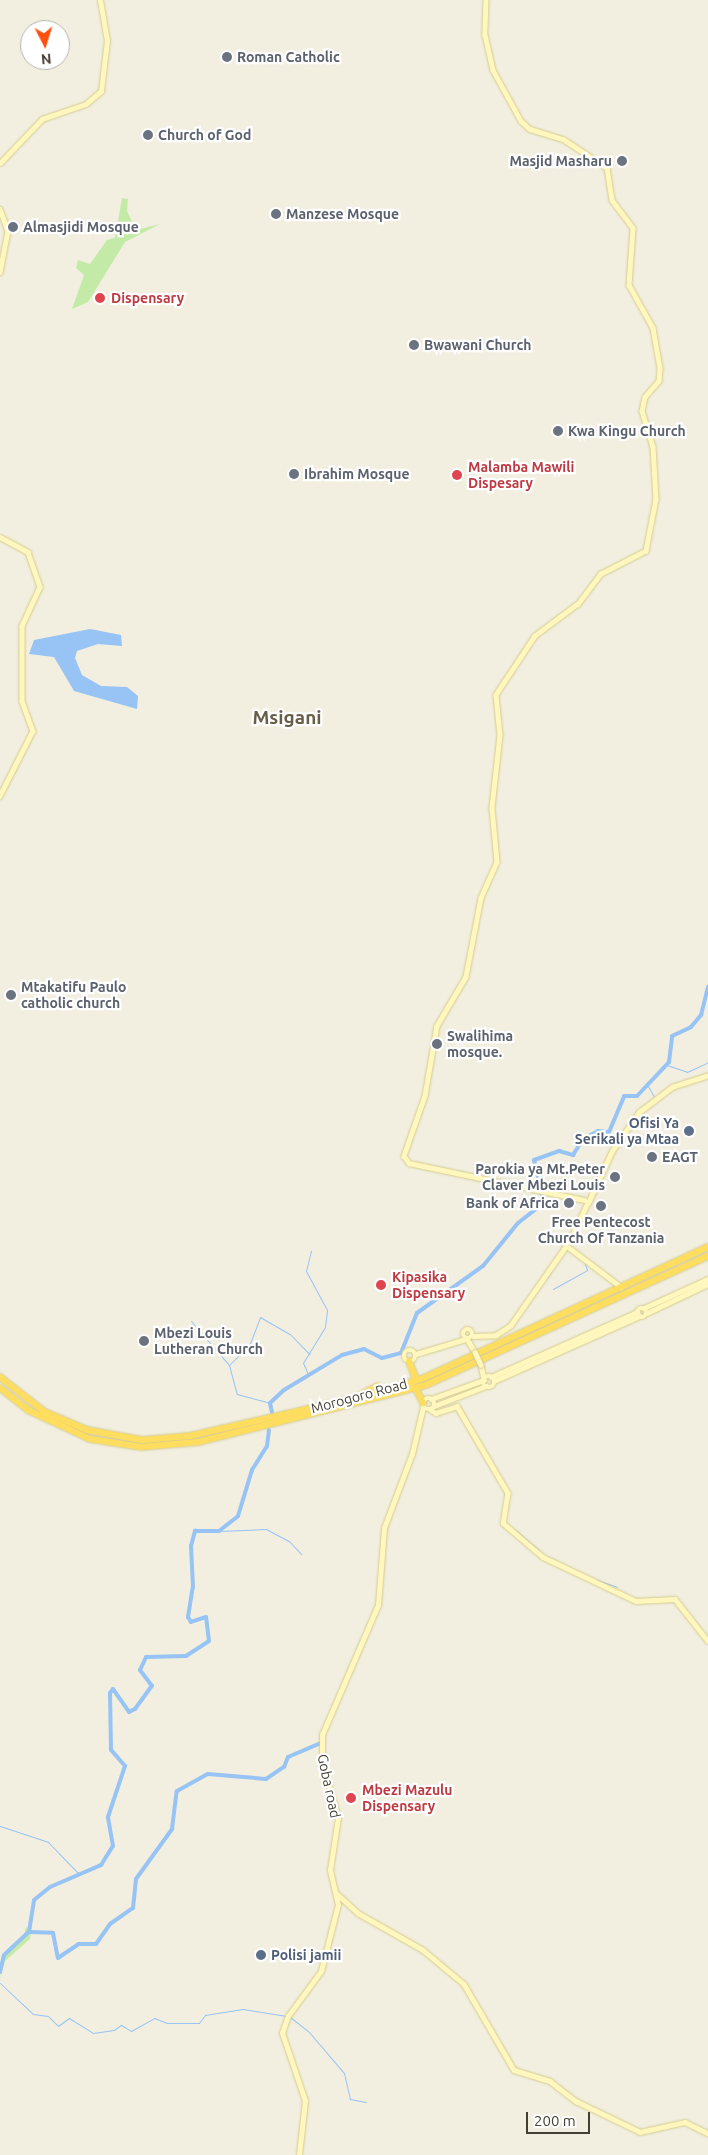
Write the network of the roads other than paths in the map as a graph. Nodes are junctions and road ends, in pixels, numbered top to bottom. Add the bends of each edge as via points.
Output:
1 (100, 0) edge
2 (486, 0) edge
3 (0, 163) edge
4 (0, 208) edge
5 (0, 272) edge
6 (0, 537) edge
7 (0, 796) edge
8 (708, 1075) edge
9 (584, 1202) junction
10 (566, 1243) junction
11 (708, 1247) edge
12 (708, 1256) edge
13 (708, 1279) edge
14 (708, 1284) edge
15 (623, 1287) junction
16 (644, 1308) junction
17 (647, 1313) junction
18 (638, 1314) junction
19 (464, 1332) junction
20 (469, 1338) junction
21 (445, 1343) junction
22 (413, 1358) junction
23 (0, 1377) edge
24 (424, 1378) junction
25 (488, 1379) junction
26 (413, 1382) junction
27 (426, 1385) junction
28 (378, 1386) dead end
29 (486, 1386) junction
30 (0, 1388) edge
31 (416, 1389) junction
32 (356, 1398) junction
33 (431, 1399) junction
34 (423, 1405) junction
35 (432, 1409) junction
36 (421, 1414) junction
37 (708, 1641) edge
38 (335, 1892) junction
39 (708, 2133) edge
40 (299, 2155) edge

1 - 3 street via 107,40 101,91 86,104 42,119
2 - 9 street via 485,35 493,70 521,121 530,129 563,139 607,168 612,200 634,228 629,285 653,328 660,368 659,381 645,397 642,411 653,446 656,499 646,551 601,574 578,604 535,636 496,695 500,735 492,808 498,856 481,898 466,977 437,1026 422,1104 408,1137 406,1162
4 - 5 street via 8,231
6 - 7 street via 31,557 40,587 22,626 22,701 33,731
8 - 9 street via 672,1087 642,1109 622,1134
9 - 10 street
10 - 15 street via 607,1278
10 - 20 street via 503,1332
11 - 15 highway, Morogoro Road
12 - 27 highway, Morogoro Road
13 - 16 street
14 - 17 street
15 - 24 highway, Morogoro Road
16 - 17 street
16 - 18 street
17 - 18 street
18 - 25 street
19 - 20 street
19 - 20 street via 471,1330
19 - 21 street
20 - 21 street
20 - 25 street, bridge
21 - 22 street
22 - 24 highway via 419,1375
22 - 26 highway via 416,1377
23 - 32 highway, Morogoro Road via 62,1421 111,1436 142,1440 198,1434
24 - 26 highway, Morogoro Road
25 - 29 street
25 - 29 street
25 - 33 street
26 - 32 highway, Morogoro Road
27 - 31 highway, Morogoro Road
27 - 33 highway
28 - 32 highway
29 - 35 street
30 - 31 highway, Morogoro Road via 28,1410 71,1432 141,1447 198,1442
31 - 34 highway via 421,1391
33 - 34 street
33 - 35 street
34 - 35 street
34 - 36 street, Goba road
35 - 36 street
35 - 37 street via 436,1413 457,1406 508,1493 503,1523 542,1556 640,1602 673,1597
36 - 38 street, Goba road via 412,1454 384,1528 378,1605 322,1735 322,1760 338,1818 330,1870
38 - 39 street via 358,1913 442,1964 464,1984 514,2070 550,2081 576,2101 640,2132 685,2122
38 - 40 street, Goba road via 336,1915 324,1964 310,1992 288,2016 282,2033 305,2101

